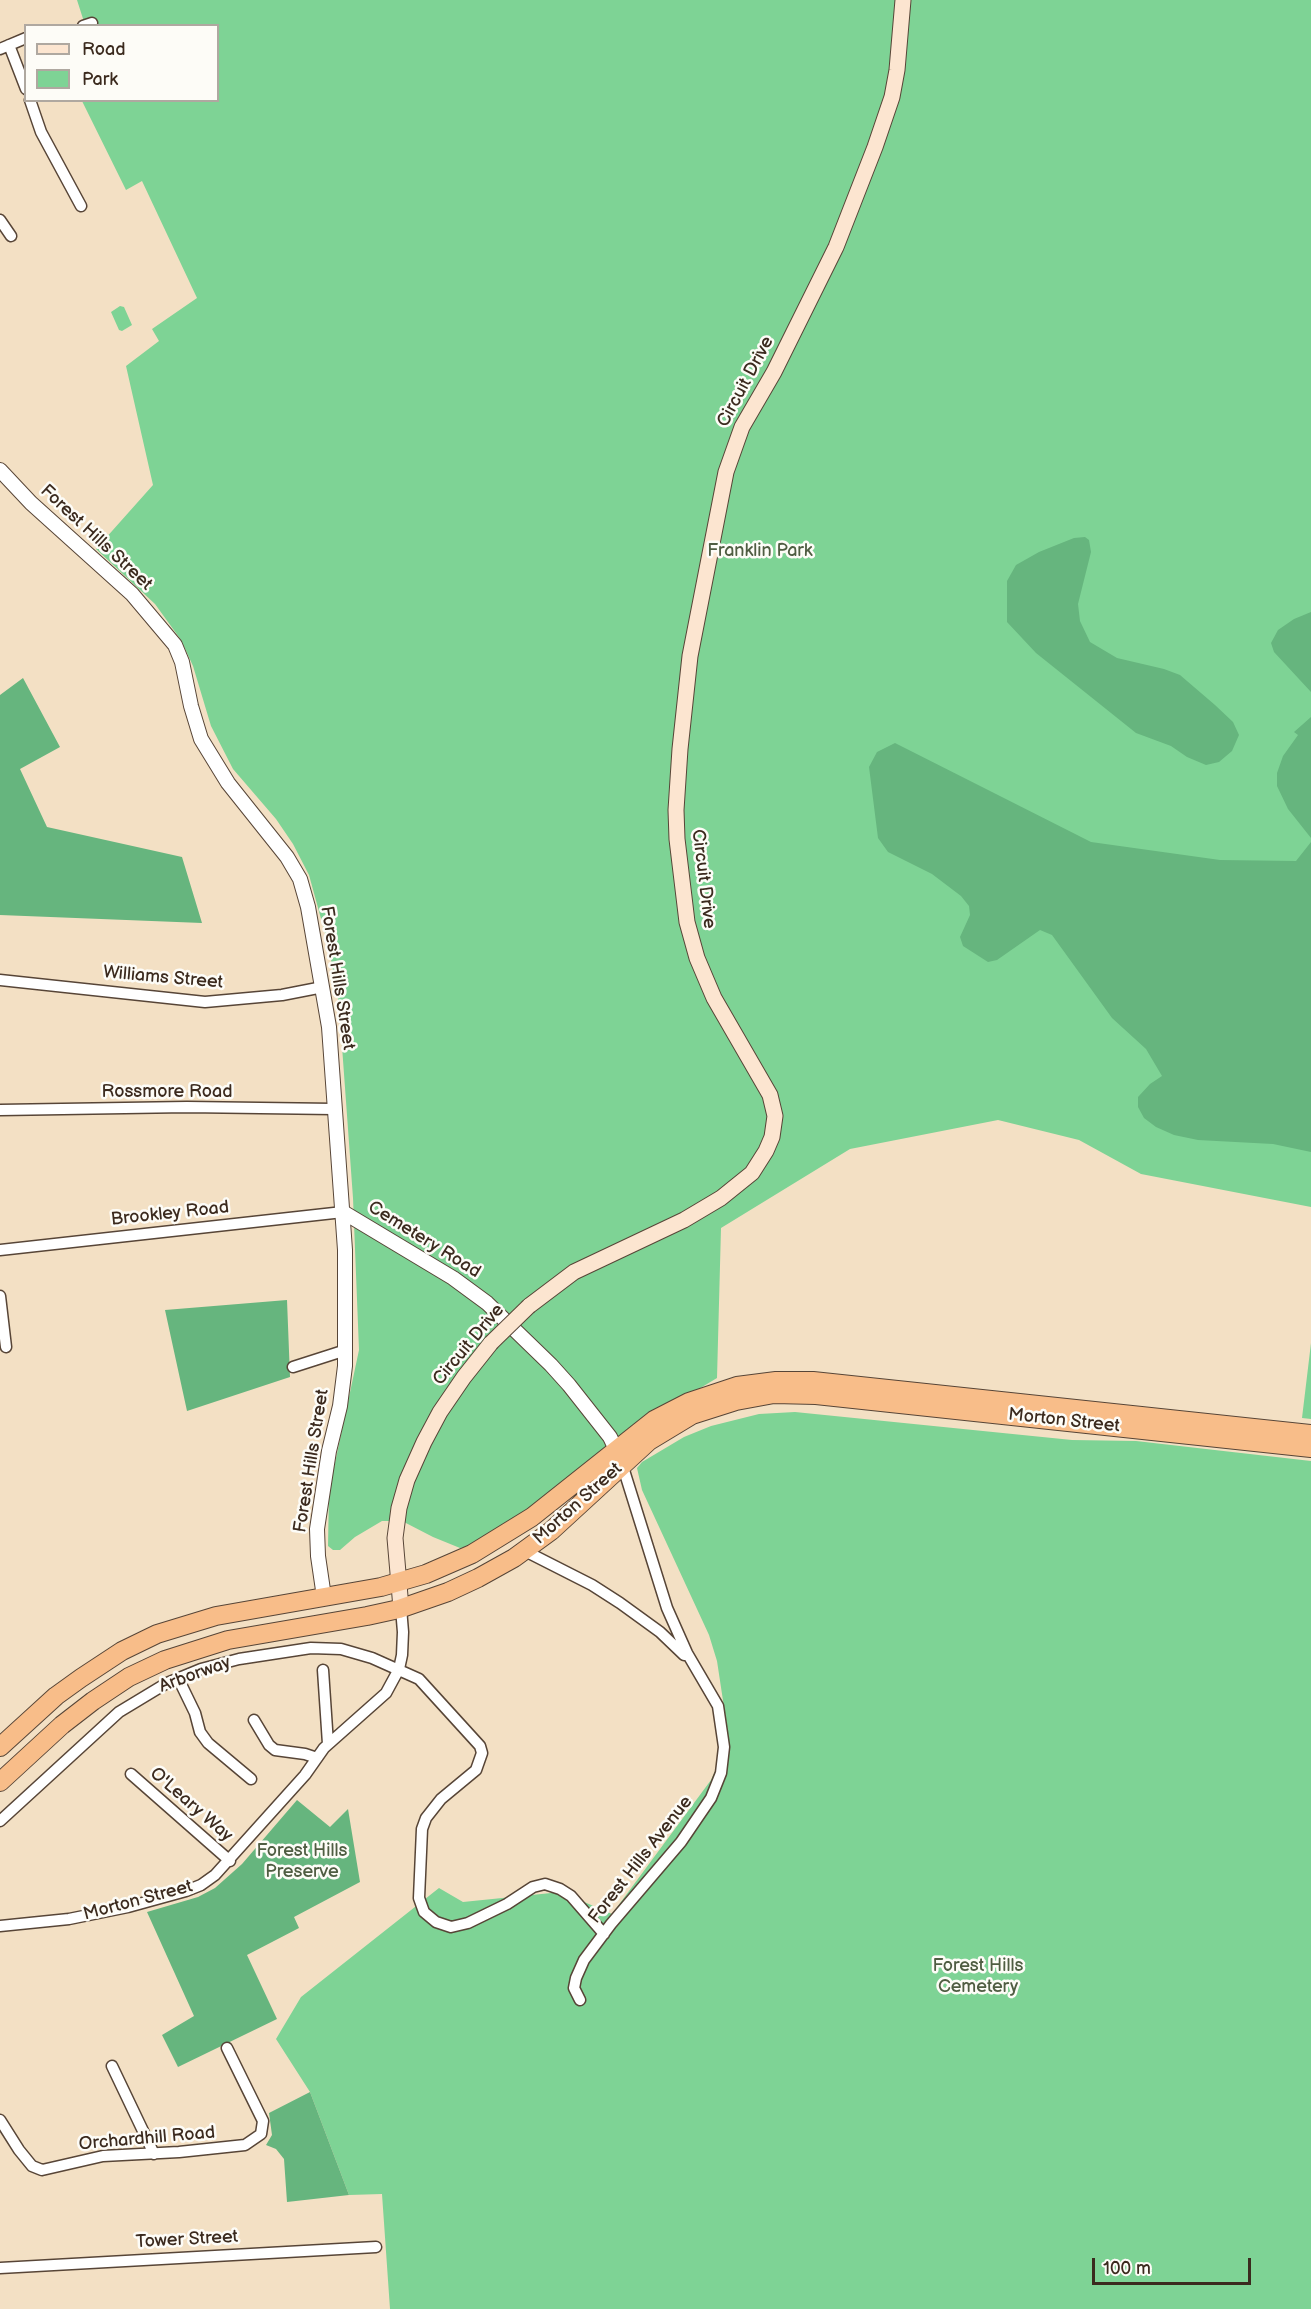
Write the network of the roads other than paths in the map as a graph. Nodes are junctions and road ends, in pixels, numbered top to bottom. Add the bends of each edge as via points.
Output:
1 (903, 0) edge
2 (24, 39) edge
3 (4, 47) edge
4 (24, 85) edge
5 (31, 102) edge
6 (81, 206) dead end
7 (0, 220) edge
8 (10, 236) dead end
9 (2, 475) edge
10 (0, 980) edge
11 (323, 987) junction
12 (334, 1108) junction
13 (0, 1110) edge
14 (343, 1212) junction
15 (0, 1250) edge
16 (0, 1296) edge
17 (6, 1347) dead end
18 (346, 1350) junction
19 (292, 1367) dead end
20 (1311, 1434) edge
21 (1311, 1448) edge
22 (619, 1456) junction
23 (525, 1551) junction
24 (399, 1583) junction
25 (324, 1597) junction
26 (401, 1608) junction
27 (399, 1669) junction
28 (696, 1669) junction
29 (323, 1670) dead end
30 (178, 1678) junction
31 (254, 1719) dead end
32 (328, 1744) junction
33 (0, 1747) edge
34 (317, 1758) junction
35 (131, 1774) dead end
36 (251, 1779) dead end
37 (0, 1782) edge
38 (0, 1821) edge
39 (231, 1861) junction
40 (0, 1926) edge
41 (604, 1934) junction
42 (580, 2000) dead end
43 (227, 2048) dead end
44 (112, 2066) dead end
45 (0, 2120) edge
46 (154, 2154) junction
47 (376, 2247) dead end
48 (0, 2268) edge

1 - 24 main road, Circuit Drive, bridge via 892,97 875,147 836,247 780,361 742,427 726,472 690,656 676,810 686,913 694,950 714,998 770,1095 775,1123 772,1137 752,1173 722,1198 574,1272 491,1343 440,1412 408,1475 396,1528
2 - 3 street
3 - 4 street
5 - 6 street via 41,132
7 - 8 street
9 - 11 street, Forest Hills Street via 132,594 175,645 201,739 228,783 300,879
10 - 11 street, Williams Street via 205,1002
11 - 12 street, Forest Hills Street
12 - 13 street, Rossmore Road
12 - 14 street, Forest Hills Street
14 - 15 street, Brookley Road
14 - 18 street, Forest Hills Street
14 - 22 street, Cemetery Road via 482,1299 559,1373 608,1434
16 - 17 street
18 - 19 street
18 - 25 street, Forest Hills Street via 340,1406 328,1451 317,1529
20 - 22 highway, Morton Street via 790,1380 747,1384 698,1398 660,1417
21 - 22 highway, Morton Street via 783,1394 736,1401 692,1415
22 - 23 highway, Morton Street via 567,1518
22 - 24 highway, Morton Street via 505,1535 450,1564
22 - 28 street, Forest Hills Avenue via 660,1591
23 - 26 highway, Morton Street via 470,1582
23 - 28 street, Forest Hills Avenue via 620,1603 660,1632
24 - 25 highway
24 - 26 main road, Circuit Drive
25 - 33 highway via 208,1618 139,1642 71,1685
26 - 27 street, Morton Street via 403,1647
26 - 37 highway, Arborway via 228,1640 165,1660 129,1677 93,1701
27 - 30 street, Arborway via 356,1652 311,1648 223,1663
27 - 32 street, Morton Street via 386,1693
27 - 41 street, Arborway via 426,1685 482,1753 476,1770 441,1799 426,1818 422,1829 420,1898 424,1912 451,1927 468,1923 532,1887 545,1884 571,1896
28 - 41 street, Forest Hills Avenue via 718,1706 724,1747 721,1773 711,1798 681,1842
29 - 32 street
30 - 36 street via 200,1732
30 - 38 street, Arborway via 120,1712
31 - 34 street via 275,1750
32 - 34 street, Morton Street
34 - 39 street, Morton Street
35 - 39 street, O'Leary Way
39 - 40 street, Morton Street via 208,1881 186,1891 69,1919
41 - 42 street, Forest Hills Avenue via 576,1978 574,1988
43 - 46 street, Orchardhill Road via 263,2121 261,2134 232,2148
44 - 46 street
45 - 46 street, Orchardhill Road via 32,2166 42,2170 103,2156
47 - 48 street, Tower Street

